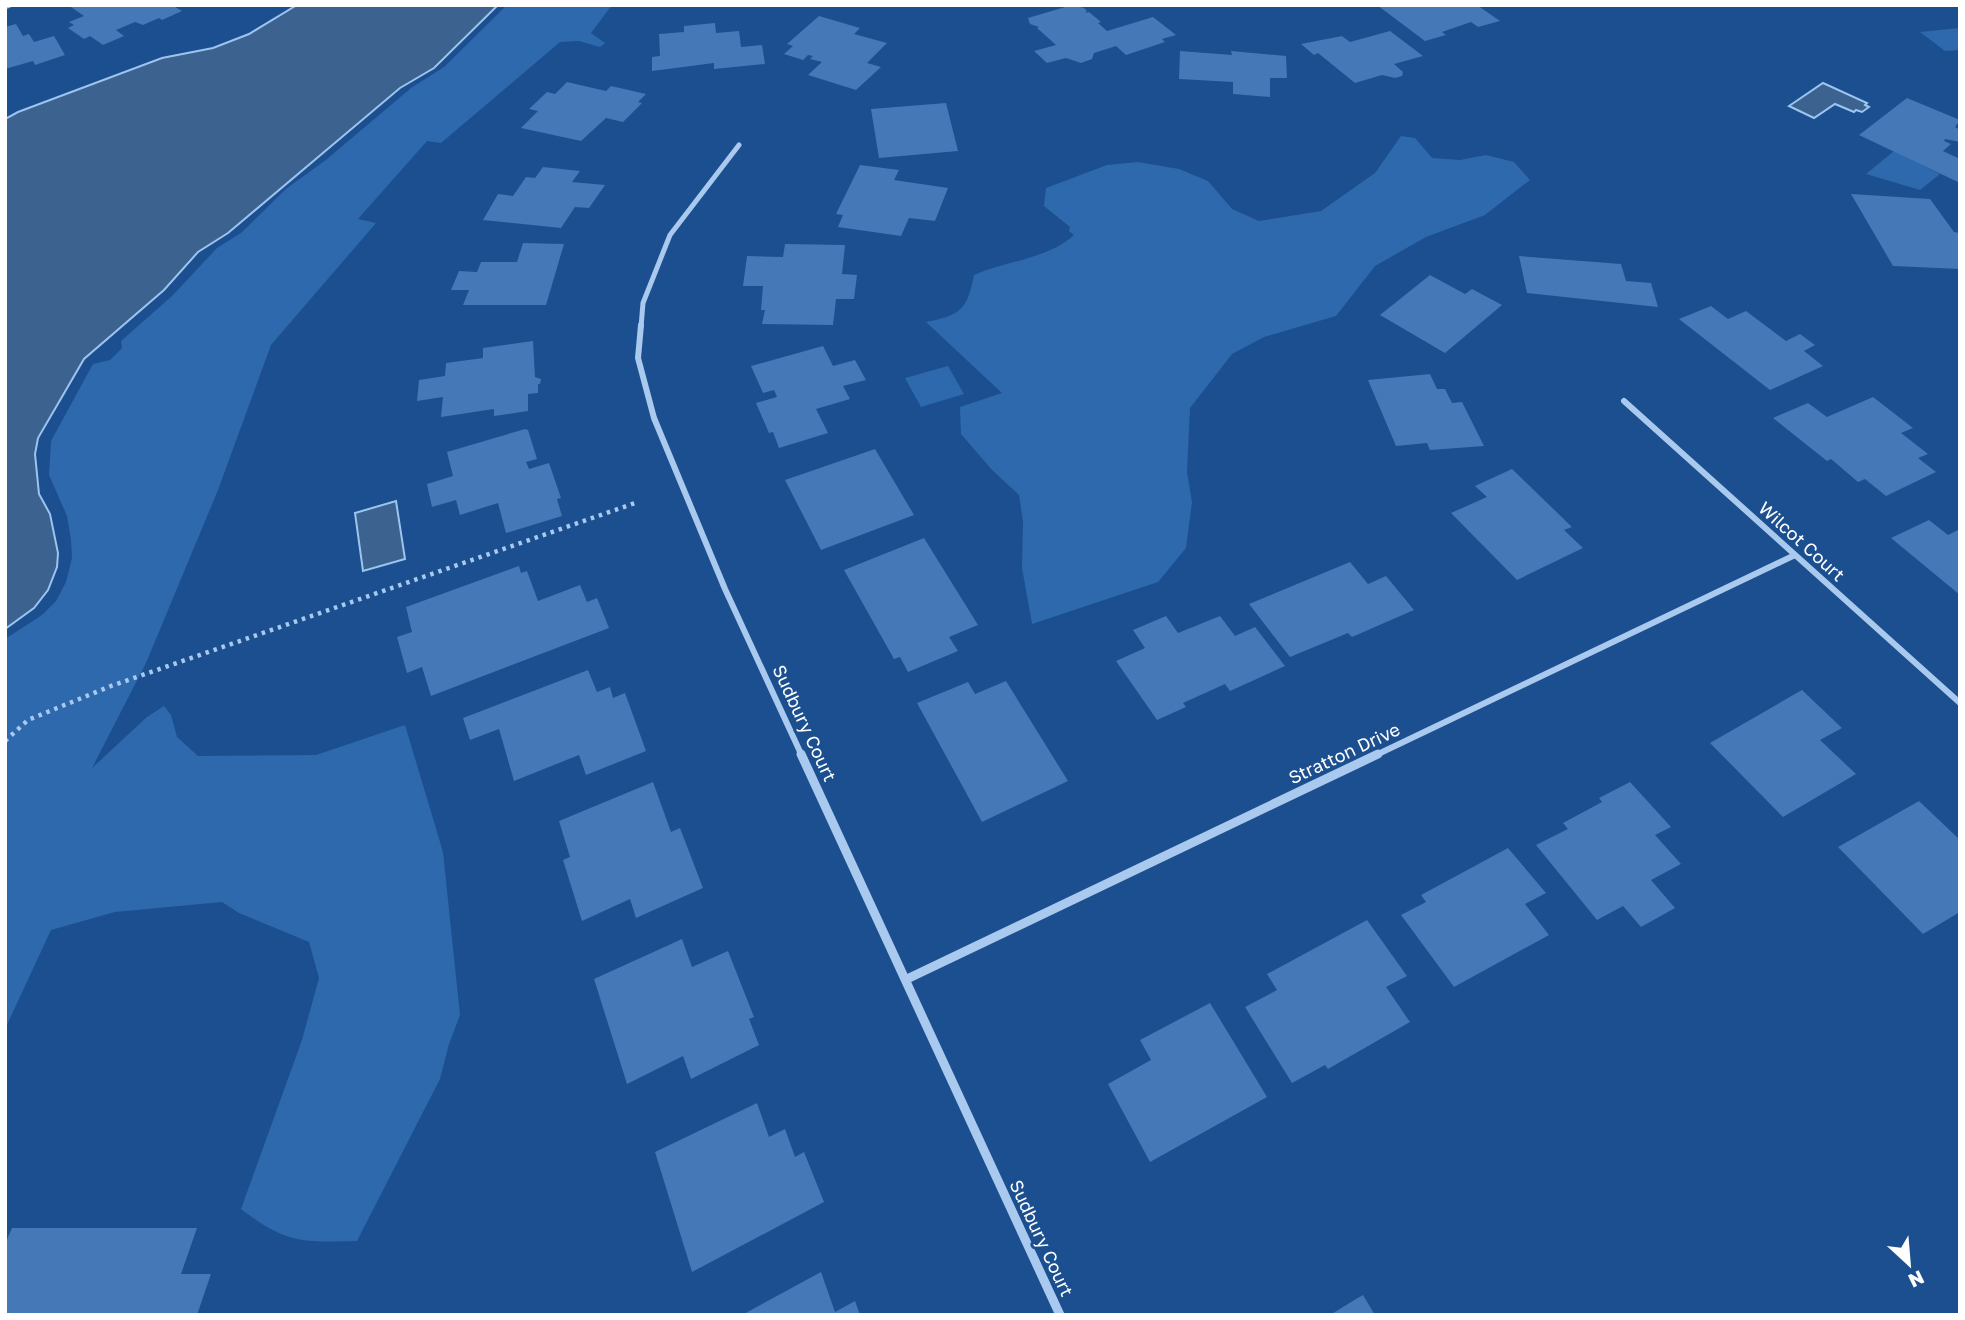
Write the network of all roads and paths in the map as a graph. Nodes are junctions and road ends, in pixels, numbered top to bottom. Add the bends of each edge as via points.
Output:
1 (738, 145) dead end
2 (1624, 401) dead end
3 (638, 502) dead end
4 (1795, 555) junction
5 (1960, 703) edge
6 (5, 741) edge
7 (906, 979) junction
8 (1060, 1315) edge

1 - 7 street, Sudbury Court via 670,235 643,303 638,358 654,418 725,589
2 - 4 street, Wilcot Court
3 - 6 path via 111,686 28,720
4 - 5 street, Wilcot Court
4 - 7 street, Stratton Drive
7 - 8 street, Sudbury Court

